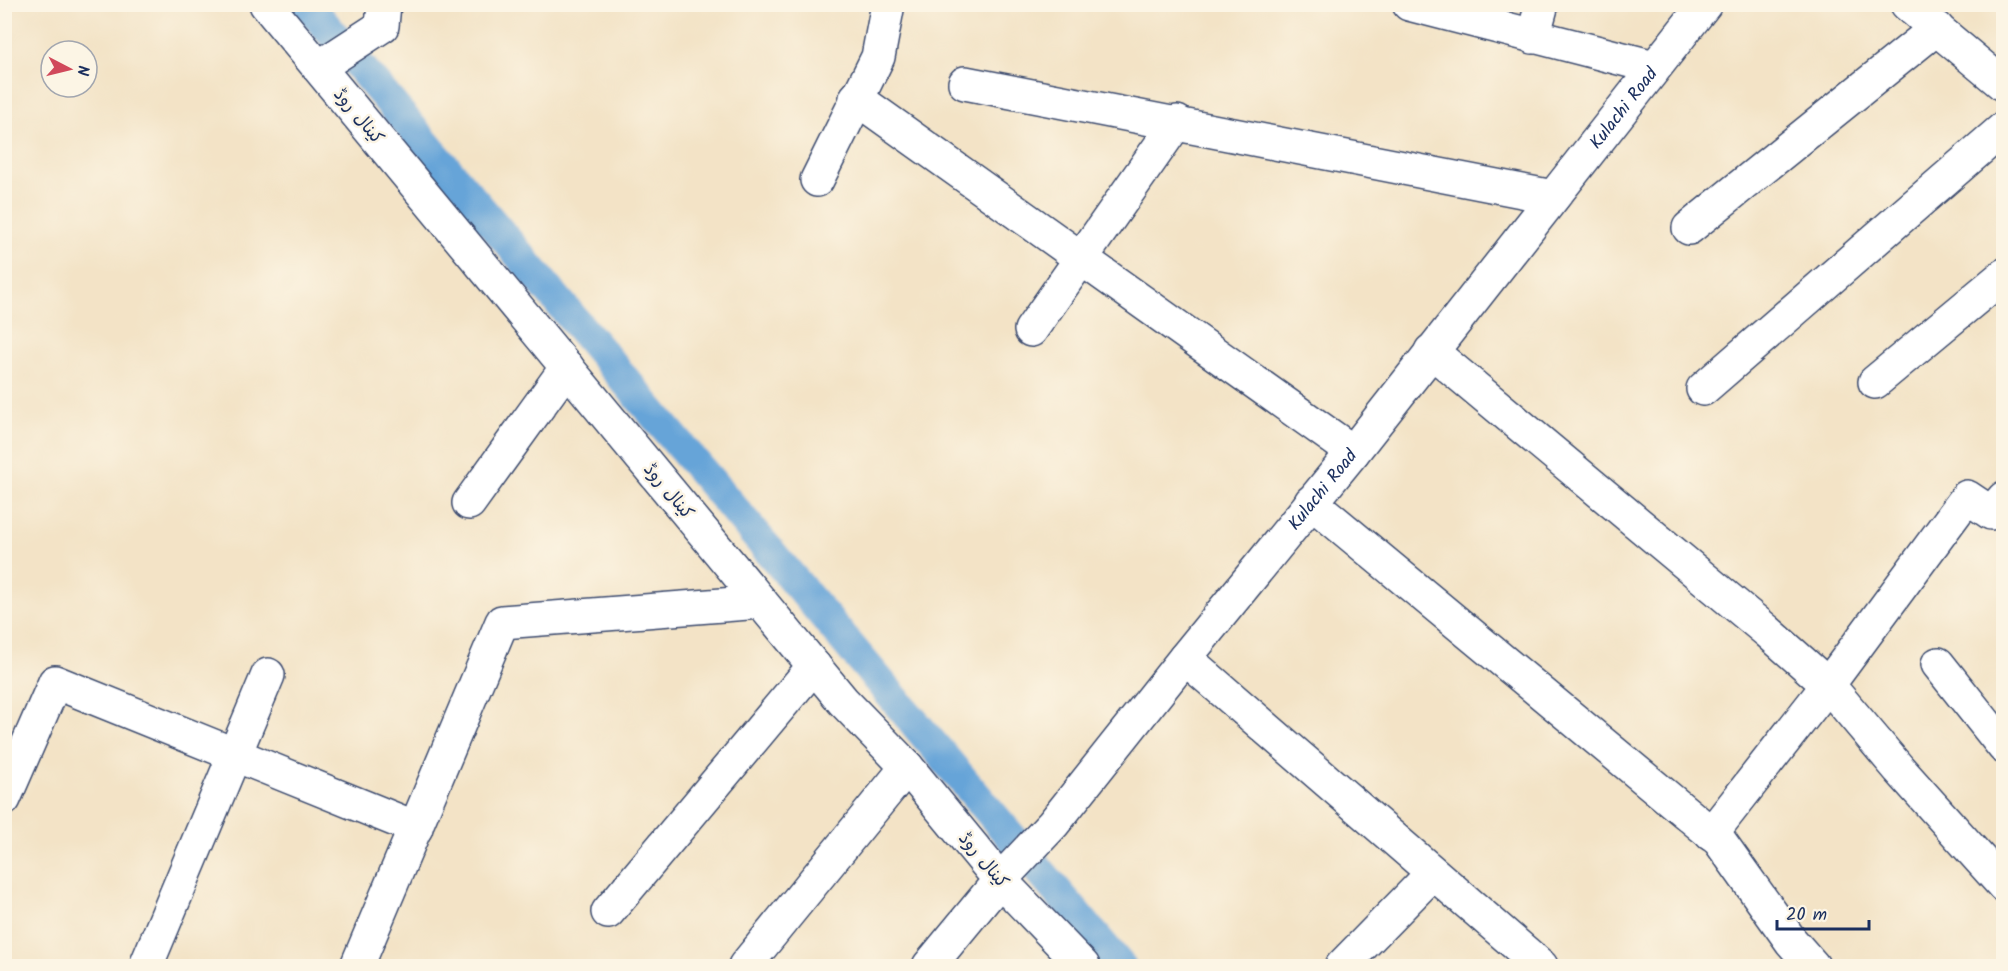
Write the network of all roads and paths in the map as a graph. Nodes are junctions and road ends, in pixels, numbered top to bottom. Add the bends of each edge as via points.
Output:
1 (266, 4) edge
2 (888, 4) edge
3 (1409, 4) edge
4 (1542, 4) edge
5 (1705, 4) edge
6 (1907, 4) edge
7 (383, 15) edge
8 (1937, 28) junction
9 (1533, 37) junction
10 (319, 67) junction
11 (1654, 68) junction
12 (965, 83) dead end
13 (2004, 85) edge
14 (856, 98) junction
15 (1177, 122) junction
16 (2004, 128) edge
17 (817, 180) dead end
18 (1553, 196) junction
19 (1689, 228) dead end
20 (1080, 259) junction
21 (2004, 275) edge
22 (1031, 330) dead end
23 (1431, 351) junction
24 (567, 367) junction
25 (1875, 382) dead end
26 (1703, 389) dead end
27 (1353, 452) junction
28 (2004, 498) edge
29 (1311, 502) junction
30 (469, 503) dead end
31 (761, 602) junction
32 (1185, 657) junction
33 (1938, 664) dead end
34 (814, 666) junction
35 (268, 675) dead end
36 (1828, 685) junction
37 (1998, 731) edge
38 (235, 754) junction
39 (907, 767) junction
40 (4, 799) edge
41 (416, 828) junction
42 (1711, 834) junction
43 (1433, 873) junction
44 (1000, 880) junction
45 (2004, 886) edge
46 (608, 912) dead end
47 (146, 966) edge
48 (357, 966) edge
49 (745, 966) edge
50 (929, 966) edge
51 (1083, 966) edge
52 (1342, 966) edge
53 (1541, 966) edge
54 (1813, 966) edge

1 - 10 street, کینال روڈ
2 - 14 street via 878,57
3 - 9 street
4 - 9 street
5 - 11 street, Kulachi Road
6 - 8 street
7 - 10 street
8 - 13 street
8 - 19 street
9 - 11 street
10 - 24 street, کینال روڈ
11 - 18 street, Kulachi Road
12 - 15 street
14 - 17 street
14 - 20 street
15 - 18 street
15 - 20 street
16 - 26 street
18 - 23 street, Kulachi Road
20 - 22 street
20 - 27 street
21 - 25 street
23 - 27 street, Kulachi Road
23 - 36 street
24 - 30 street
24 - 31 street, کینال روڈ
27 - 29 street, Kulachi Road
28 - 36 street via 1992,513 1967,497
29 - 32 street, Kulachi Road
29 - 42 street
31 - 34 street, کینال روڈ
31 - 41 street via 502,622
32 - 43 street
32 - 44 street, Kulachi Road via 1053,824
33 - 37 street
34 - 39 street, کینال روڈ
34 - 46 street
35 - 38 street
36 - 42 street
36 - 45 street
38 - 40 street via 55,682
38 - 41 street
38 - 47 street
39 - 44 street, کینال روڈ
39 - 49 street
41 - 48 street
42 - 54 street
43 - 52 street
43 - 53 street
44 - 50 street, Kulachi Road
44 - 51 street, کینال روڈ

